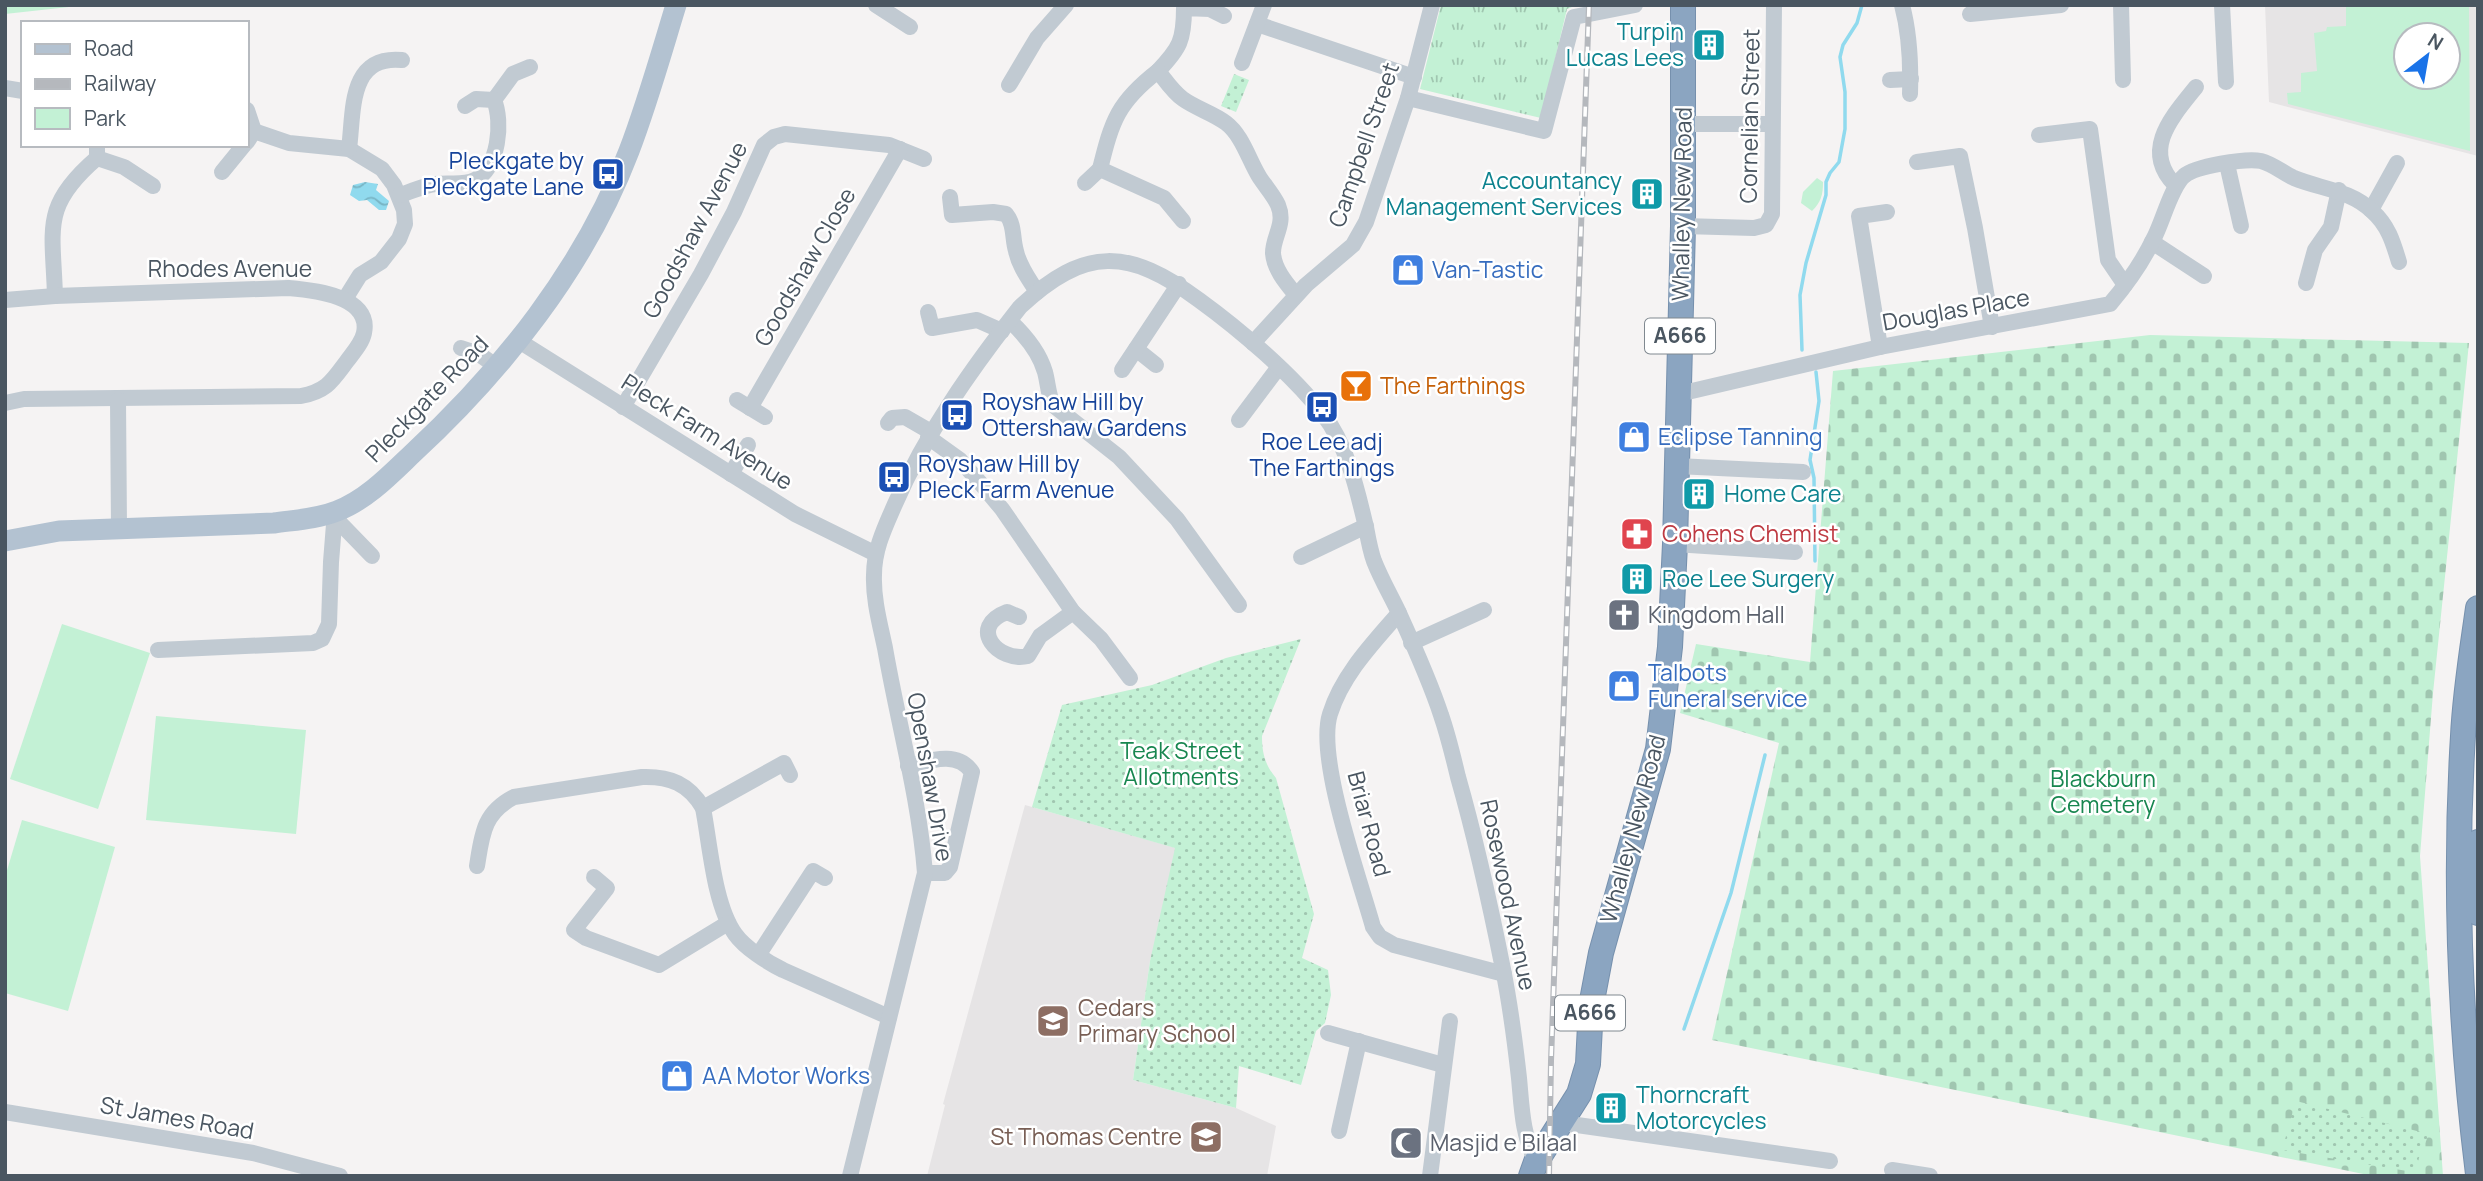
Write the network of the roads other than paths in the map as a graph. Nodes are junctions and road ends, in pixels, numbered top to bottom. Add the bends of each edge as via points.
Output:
1 (676, 5) edge
2 (876, 5) edge
3 (1066, 5) edge
4 (1265, 5) edge
5 (1432, 5) edge
6 (1635, 5) edge
7 (1683, 5) edge
8 (1773, 5) edge
9 (1902, 5) edge
10 (2061, 5) edge
11 (2121, 5) edge
12 (2222, 5) edge
13 (1970, 14) dead end
14 (1224, 16) dead end
15 (1257, 24) junction
16 (910, 27) dead end
17 (402, 60) dead end
18 (1242, 63) dead end
19 (530, 67) dead end
20 (1158, 71) junction
21 (1414, 77) junction
22 (1890, 80) dead end
23 (2123, 80) dead end
24 (2226, 82) dead end
25 (1009, 85) dead end
26 (2196, 87) dead end
27 (1408, 97) junction
28 (494, 100) junction
29 (465, 106) dead end
30 (1683, 124) junction
31 (1772, 124) junction
32 (2039, 135) dead end
33 (248, 139) edge
34 (242, 147) edge
35 (349, 149) junction
36 (900, 149) junction
37 (97, 151) edge
38 (924, 159) dead end
39 (1917, 162) dead end
40 (2397, 163) dead end
41 (2227, 164) junction
42 (1100, 169) junction
43 (222, 172) dead end
44 (1085, 183) dead end
45 (2175, 185) junction
46 (153, 186) dead end
47 (2339, 190) junction
48 (400, 195) junction
49 (950, 197) dead end
50 (2371, 210) junction
51 (1886, 212) dead end
52 (1183, 221) dead end
53 (1683, 226) junction
54 (2241, 226) dead end
55 (2152, 242) junction
56 (2399, 262) dead end
57 (2204, 276) dead end
58 (2306, 283) dead end
59 (1179, 284) junction
60 (2125, 285) junction
61 (1037, 292) junction
62 (1296, 295) junction
63 (55, 296) junction
64 (345, 299) junction
65 (5, 300) edge
66 (928, 312) dead end
67 (1006, 326) junction
68 (1992, 327) junction
69 (519, 341) junction
70 (1253, 343) junction
71 (1880, 347) junction
72 (461, 348) dead end
73 (1136, 349) junction
74 (1156, 365) dead end
75 (497, 367) junction
76 (1278, 368) junction
77 (1122, 370) dead end
78 (1679, 394) junction
79 (118, 400) junction
80 (5, 403) edge
81 (623, 407) junction
82 (765, 417) dead end
83 (1239, 420) dead end
84 (888, 424) dead end
85 (929, 435) junction
86 (748, 445) dead end
87 (1677, 466) junction
88 (1803, 472) dead end
89 (731, 474) junction
90 (336, 512) junction
91 (1366, 526) junction
92 (119, 528) junction
93 (5, 541) edge
94 (1675, 544) junction
95 (1795, 552) dead end
96 (876, 554) junction
97 (372, 556) dead end
98 (1301, 557) dead end
99 (1239, 605) dead end
100 (2478, 608) edge
101 (1484, 610) dead end
102 (1073, 612) junction
103 (1399, 613) junction
104 (1019, 617) dead end
105 (1411, 643) junction
106 (159, 650) dead end
107 (1130, 678) dead end
108 (908, 766) junction
109 (790, 775) dead end
110 (703, 808) junction
111 (2478, 842) edge
112 (477, 866) dead end
113 (925, 873) junction
114 (594, 877) dead end
115 (825, 878) dead end
116 (2478, 913) edge
117 (728, 923) junction
118 (759, 954) junction
119 (1504, 974) junction
120 (890, 1017) junction
121 (1450, 1021) dead end
122 (1328, 1033) dead end
123 (1359, 1041) junction
124 (1443, 1065) junction
125 (5, 1112) edge
126 (1563, 1123) junction
127 (1339, 1131) dead end
128 (1830, 1161) dead end
129 (1534, 1169) edge
130 (1895, 1172) edge
131 (2478, 1174) edge
132 (340, 1176) edge
133 (850, 1176) edge
134 (1430, 1176) edge
135 (1930, 1176) edge

1 - 69 main road, Pleckgate Road via 629,153 574,260
2 - 16 street
3 - 25 street via 1037,38
4 - 15 street
5 - 21 street, Campbell Street
6 - 27 street via 1574,17 1544,131
7 - 30 highway, Whalley New Road / A666
8 - 31 street, Cornelian Street
9 - 22 street via 1908,26 1910,87
10 - 13 street
11 - 23 street
12 - 24 street
14 - 20 street via 1210,9 1184,8 1181,43
15 - 18 street
15 - 21 street
17 - 35 street via 377,63 361,76
19 - 28 street via 513,74
20 - 42 street via 1128,97 1116,115
20 - 62 street via 1183,99 1235,132 1278,205 1282,217 1273,250 1275,263
21 - 27 street, Campbell Street
26 - 45 street via 2164,131 2160,149 2163,171
27 - 62 street, Campbell Street via 1366,222 1353,246
28 - 29 street via 477,99
28 - 48 street via 500,123 496,145 482,174 469,182 435,184
30 - 31 street
30 - 53 highway, Whalley New Road / A666
31 - 53 street, Cornelian Street via 1772,214 1766,225
32 - 60 street via 2090,129 2108,260
33 - 35 street
34 - 43 street
35 - 48 street via 382,169
36 - 38 street, Goodshaw Avenue
36 - 81 street, Goodshaw Avenue via 785,134 764,145 701,274
36 - 82 street, Goodshaw Close via 744,404
37 - 46 street
37 - 63 street via 55,209
39 - 68 street via 1960,156
40 - 50 street
41 - 45 street via 2187,173
41 - 47 street via 2264,162 2297,179
41 - 54 street
42 - 44 street
42 - 52 street via 1164,198
45 - 55 street, Douglas Place
47 - 50 street
47 - 58 street via 2330,226 2315,250
48 - 64 street via 405,224 399,239 381,262 360,275
49 - 61 street via 952,215 1006,214 1020,265
50 - 56 street via 2389,230
51 - 71 street via 1859,216
53 - 78 highway, Whalley New Road / A666
55 - 57 street
55 - 60 street, Douglas Place
59 - 61 street, Openshaw Drive via 1135,263 1109,260 1079,267
59 - 70 street, Rosewood Avenue
59 - 73 street
60 - 68 street, Douglas Place via 2110,304
61 - 67 street, Openshaw Drive
62 - 70 street, Campbell Street
63 - 64 street, Rhodes Avenue via 288,288
63 - 65 street, Rhodes Avenue
64 - 79 street via 364,322 364,334 318,393
66 - 67 street via 932,328 977,320
67 - 85 street, Openshaw Drive
67 - 99 street via 1024,334 1036,351 1053,405 1119,457 1177,519
68 - 71 street, Douglas Place
69 - 75 main road, Pleckgate Road
69 - 81 street, Pleck Farm Avenue
70 - 76 street, Rosewood Avenue
71 - 78 street, Douglas Place
72 - 75 street
73 - 74 street
73 - 77 street
75 - 90 main road, Pleckgate Road via 444,425 382,482
76 - 83 street
76 - 91 street, Rosewood Avenue via 1324,415 1356,486
78 - 87 highway, Whalley New Road / A666
79 - 80 street
79 - 92 street
81 - 89 street, Pleck Farm Avenue
84 - 85 street via 892,418 905,417
85 - 96 street, Openshaw Drive
85 - 102 street via 960,460 1002,509
86 - 89 street
87 - 88 street
87 - 94 highway, Whalley New Road / A666
89 - 96 street, Pleck Farm Avenue via 795,514
90 - 92 main road, Pleckgate Road via 274,523
90 - 97 street via 347,532
90 - 106 street via 331,615 322,639
91 - 98 street
91 - 103 street, Rosewood Avenue via 1373,559
92 - 93 main road, Pleckgate Road via 59,531
94 - 95 street
94 - 126 highway, Whalley New Road / A666 via 1670,647 1658,748 1601,953 1591,1006 1588,1064
96 - 108 street, Openshaw Drive via 876,597
100 - 131 highway via 2464,722 2458,843 2468,1090
101 - 105 street
102 - 104 street via 1040,636 1028,656 1017,659 994,647 988,630 999,615 1007,612
102 - 107 street via 1101,639
103 - 105 street, Rosewood Avenue
103 - 119 street, Briar Road via 1355,667 1329,715 1327,745 1334,789 1370,914 1380,937 1394,945
105 - 119 street, Rosewood Avenue via 1441,715 1478,850
108 - 113 street, Openshaw Drive
108 - 113 street via 952,758 967,763 972,772 950,867 945,873
109 - 110 street via 784,763
110 - 112 street via 679,782 659,777 514,797 501,804 485,825
110 - 117 street
111 - 116 highway
113 - 120 street, Openshaw Drive
114 - 117 street via 607,888 574,930 586,939 659,965
115 - 118 street via 813,871
117 - 118 street via 737,937
118 - 120 street via 783,970
119 - 129 street, Rosewood Avenue via 1523,1126
120 - 133 street, Openshaw Drive
121 - 124 street
122 - 123 street
123 - 124 street
123 - 127 street
124 - 134 street
125 - 132 street, St James Road via 253,1153
126 - 128 street
126 - 129 highway, Whalley New Road / A666
130 - 135 street

